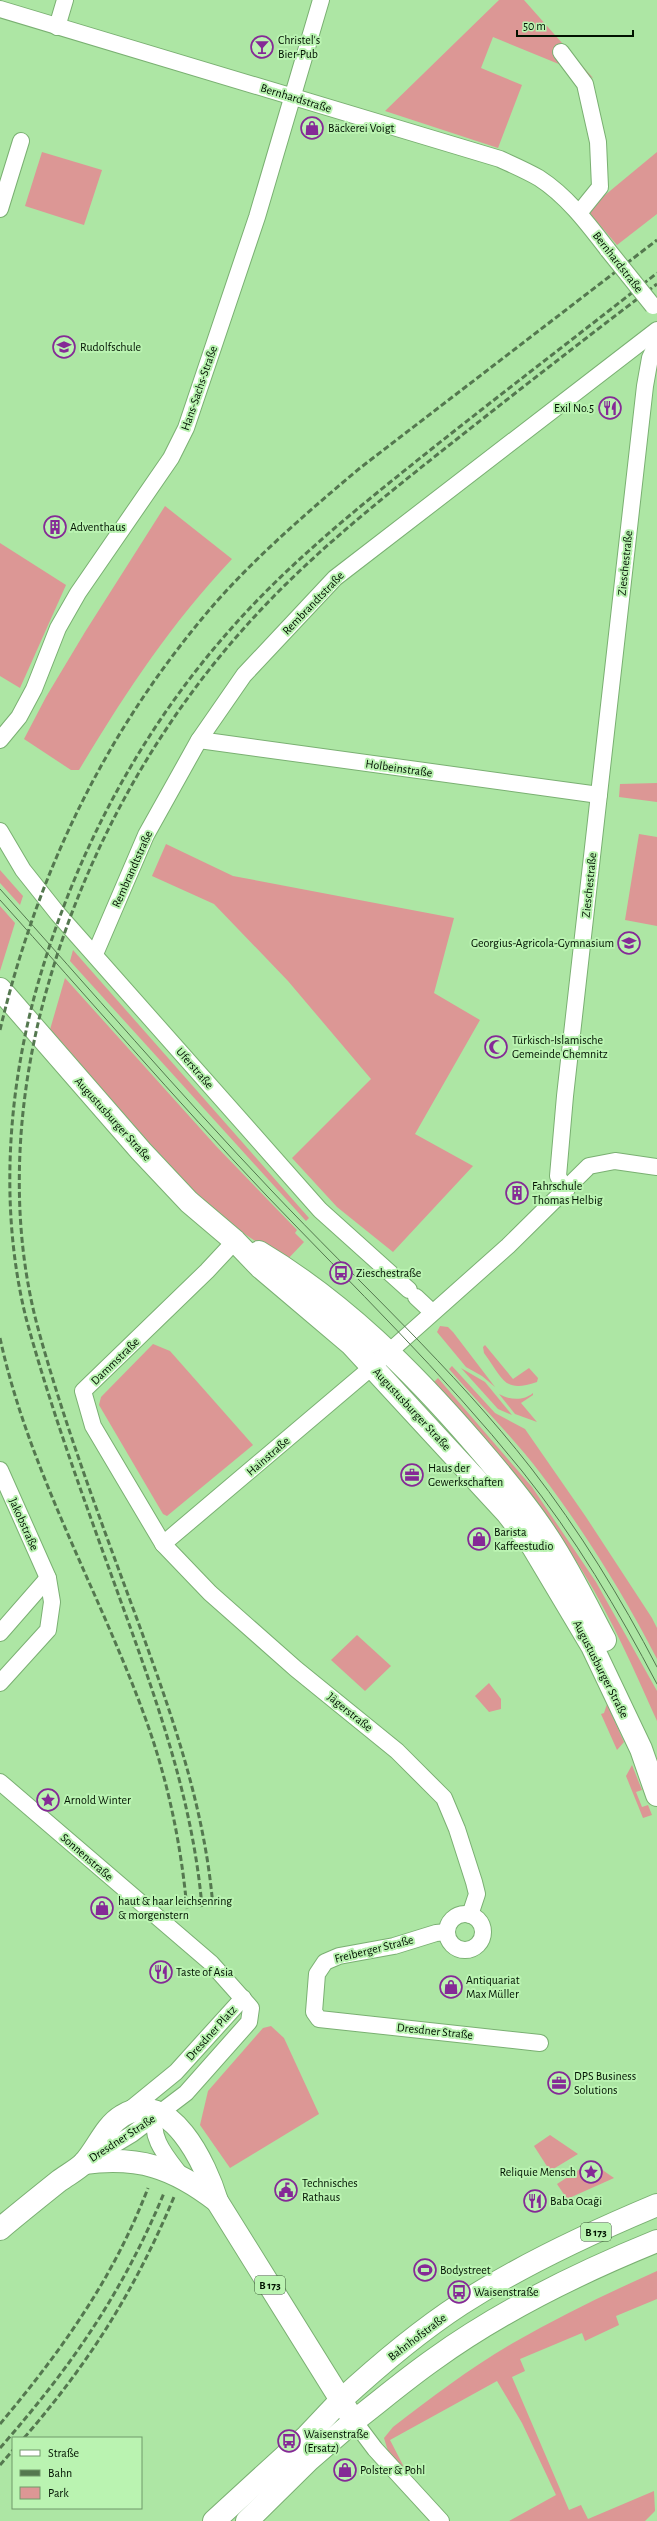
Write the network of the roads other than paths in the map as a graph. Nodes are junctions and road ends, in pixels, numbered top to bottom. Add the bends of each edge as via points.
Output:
1 (65, 0) edge
2 (321, 0) edge
3 (0, 9) edge
4 (57, 27) junction
5 (561, 52) dead end
6 (292, 97) junction
7 (21, 141) dead end
8 (0, 209) edge
9 (579, 213) junction
10 (655, 309) edge
11 (657, 330) edge
12 (657, 343) edge
13 (0, 740) edge
14 (199, 740) junction
15 (599, 795) junction
16 (0, 831) edge
17 (95, 954) junction
18 (0, 989) edge
19 (657, 1166) edge
20 (566, 1191) junction
21 (234, 1241) junction
22 (432, 1312) junction
23 (389, 1352) junction
24 (372, 1367) junction
25 (0, 1470) edge
26 (163, 1544) junction
27 (48, 1578) junction
28 (0, 1633) edge
29 (0, 1683) edge
30 (655, 1764) edge
31 (0, 1782) edge
32 (657, 1795) edge
33 (470, 1915) junction
34 (447, 1932) junction
35 (243, 1998) junction
36 (330, 2020) joint
37 (540, 2043) dead end
38 (170, 2078) junction
39 (186, 2093) joint
40 (156, 2114) junction
41 (121, 2116) junction
42 (84, 2163) junction
43 (184, 2178) junction
44 (217, 2201) junction
45 (657, 2205) edge
46 (0, 2229) edge
47 (657, 2241) edge
48 (340, 2401) junction
49 (354, 2421) junction
50 (214, 2521) edge
51 (247, 2521) edge
52 (441, 2521) edge

1 - 4 street
2 - 6 street, Hans-Sachs-Straße
3 - 4 street, Bernhardstraße
4 - 6 street, Bernhardstraße
5 - 9 street via 585,84 598,142 600,187
6 - 9 street, Bernhardstraße via 500,159 539,178
6 - 13 street, Hans-Sachs-Straße via 257,217 186,428 171,458 78,593 58,628 34,689 19,717
7 - 8 street
9 - 10 street, Bernhardstraße, bridge
11 - 14 street, Rembrandtstraße via 335,578 244,674
12 - 15 street, Zieschestraße via 650,358 645,386
14 - 15 street, Holbeinstraße
14 - 17 street, Rembrandtstraße via 146,835
15 - 20 street, Zieschestraße via 558,1176
16 - 17 street, Uferstraße via 23,870 58,914
17 - 22 street, Uferstraße via 320,1210
18 - 21 main road, Augustusburger Straße via 189,1202
19 - 20 street via 615,1161 589,1166
20 - 22 street
21 - 23 main road, Augustusburger Straße via 286,1269 365,1329
21 - 24 main road, Augustusburger Straße via 260,1267 342,1335
21 - 26 street, Dammstraße via 207,1271 83,1391 93,1426
22 - 23 street
23 - 24 street
23 - 30 main road, Augustusburger Straße via 429,1391 489,1461 549,1538 622,1673
24 - 26 street, Hainstraße
24 - 30 main road, Augustusburger Straße via 479,1481 534,1547 592,1646
25 - 27 street, Jakobstraße
26 - 33 street, Jägerstraße via 210,1593 291,1665 398,1751 444,1798 457,1829 477,1894
27 - 28 street
27 - 29 street, Jakobstraße via 52,1602 48,1630
30 - 32 main road, Augustusburger Straße
31 - 35 street, Sonnenstraße via 211,1963
33 - 34 street via 455,1916 448,1924
33 - 34 street via 475,1917 482,1927 482,1938 475,1947 458,1949 449,1941
34 - 36 street, Freiberger Straße via 394,1946 339,1956 325,1962 317,1974 314,2012 320,2018
35 - 38 street, Dresdner Platz
35 - 39 street, Dresdner Platz via 251,2008 249,2022
36 - 37 street, Dresdner Straße
38 - 40 street
38 - 41 street, Dresdner Platz
39 - 40 street, Dresdner Straße
40 - 41 main road, Dresdner Straße via 142,2108
40 - 42 street, Dresdner Straße via 124,2139
40 - 43 street via 155,2136 159,2147
40 - 44 main road, B 173 via 171,2121 190,2144 207,2175
41 - 42 main road, Dresdner Straße
42 - 43 main road, Dresdner Straße / B 173 via 132,2161
42 - 46 main road, Dresdner Straße
43 - 44 main road, B 173
44 - 48 main road, B 173
45 - 48 main road, Bahnhofstraße / B 173 via 603,2228 461,2304 385,2362
47 - 49 main road, B 173 via 582,2272 513,2309 433,2360
48 - 49 main road, B 173
48 - 50 main road, Bahnhofstraße via 308,2436
49 - 51 main road via 309,2460
49 - 52 street via 371,2444

